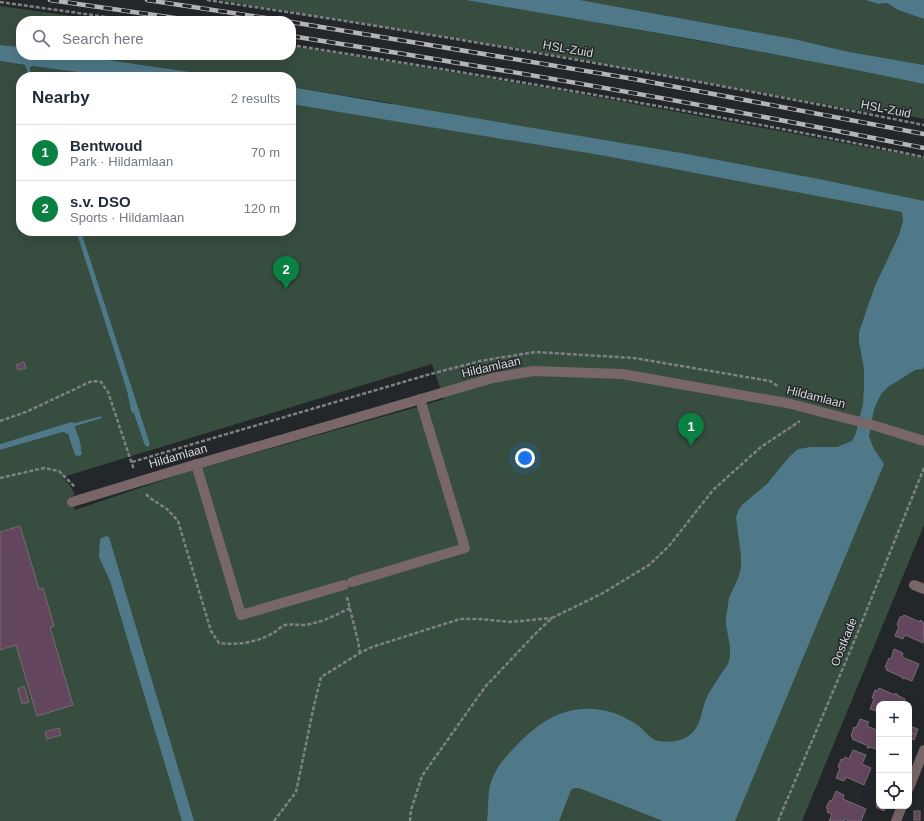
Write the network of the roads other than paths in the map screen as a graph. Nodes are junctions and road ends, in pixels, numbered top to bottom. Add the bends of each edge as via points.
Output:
1 (420, 399) junction
2 (924, 441) edge
3 (196, 464) junction
4 (72, 502) dead end
5 (914, 585) dead end
6 (924, 589) edge
7 (924, 750) edge
8 (912, 780) edge
9 (901, 809) edge
10 (896, 821) edge

1 - 2 street, Hildamlaan via 493,378 533,371 622,374 787,403
1 - 3 street, Hildamlaan
1 - 3 street via 465,548 241,616
3 - 4 street, Hildamlaan
5 - 6 street
7 - 8 street
9 - 10 street

